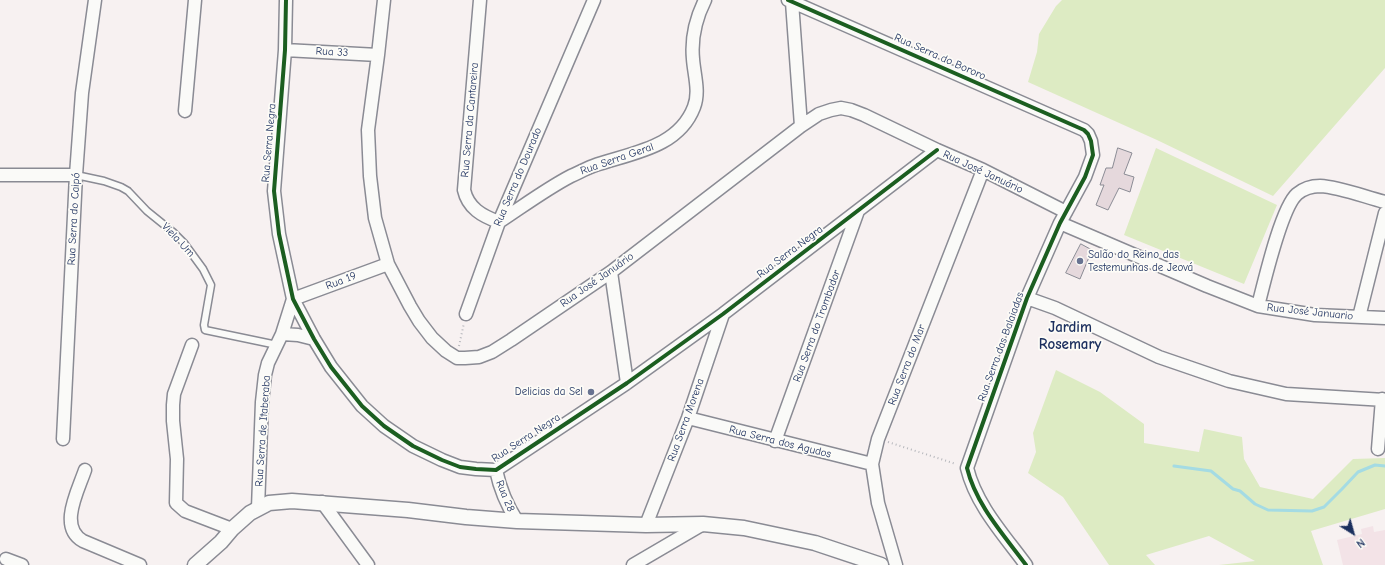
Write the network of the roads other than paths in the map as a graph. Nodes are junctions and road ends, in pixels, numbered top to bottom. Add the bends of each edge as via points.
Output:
1 (95, 0) edge
2 (194, 0) edge
3 (286, 0) edge
4 (384, 0) edge
5 (480, 0) edge
6 (594, 0) edge
7 (705, 0) edge
8 (790, 1) edge
9 (286, 50) junction
10 (378, 55) junction
11 (185, 111) dead end
12 (801, 126) junction
13 (1084, 130) joint
14 (936, 150) junction
15 (983, 170) junction
16 (0, 175) edge
17 (76, 175) junction
18 (1385, 202) edge
19 (859, 210) junction
20 (1066, 212) junction
21 (1385, 213) edge
22 (499, 222) junction
23 (1060, 223) junction
24 (388, 264) junction
25 (611, 272) junction
26 (1027, 298) junction
27 (294, 299) junction
28 (1258, 306) junction
29 (466, 314) road end
30 (723, 314) junction
31 (1359, 317) junction
32 (1385, 318) edge
33 (280, 340) junction
34 (314, 340) junction
35 (192, 345) dead end
36 (627, 383) junction
37 (1384, 399) edge
38 (688, 418) junction
39 (62, 439) dead end
40 (775, 441) junction
41 (1378, 449) dead end
42 (872, 464) junction
43 (85, 470) dead end
44 (496, 470) junction
45 (322, 502) junction
46 (258, 508) junction
47 (517, 521) junction
48 (703, 524) junction
49 (646, 525) junction
50 (232, 529) junction
51 (6, 558) dead end
52 (22, 565) edge
53 (140, 565) edge
54 (194, 565) edge
55 (368, 565) edge
56 (633, 565) edge
57 (881, 565) edge
58 (896, 565) edge
59 (1026, 565) edge

1 - 17 street, Rua Serra do Caipó via 82,93
2 - 11 street
3 - 9 street
4 - 10 street
5 - 22 street, Rua Serra da Cantareira via 464,190 474,210
6 - 22 street, Rua Serra do Dourado
7 - 22 street, Rua Serra Geral via 697,15 693,39 695,105 684,124 656,146 592,166 570,177
8 - 12 street
8 - 13 street, Rua Serra do Bororo
9 - 10 street, Rua 33
9 - 27 street, Rua Serra Negra via 274,191 279,234
10 - 24 street via 368,130 370,176 374,218
12 - 14 street, Rua José Januário via 819,114 841,108 864,115
12 - 25 street, Rua José Januário
13 - 20 street, Rua Serra das Balaiadas via 1091,141 1093,155 1085,177
14 - 15 street, Rua José Januário
14 - 19 street, Rua Serra Negra
15 - 20 street, Rua José Januário
15 - 42 street, Rua Serra do Mar via 878,439
16 - 17 street
17 - 33 lane, Viela Um via 104,181 128,191 184,243 211,285 204,329
17 - 39 street, Rua Serra do Caipó
18 - 28 street via 1320,186 1308,188 1296,195 1283,218
19 - 30 street, Rua Serra Negra
19 - 40 street, Rua Serra do Trombador
20 - 23 street, Rua Serra das Balaiadas
21 - 31 street
22 - 29 street, Rua Serra do Dourado
23 - 26 street, Rua Serra das Balaiadas
23 - 28 street, Rua José Januario
24 - 25 street, Rua José Januário via 419,321 432,338 457,358 492,352
24 - 27 street, Rua 19
25 - 36 street
26 - 37 street via 1055,308 1160,357 1229,381 1286,394
26 - 59 street, Rua Serra das Balaiadas via 967,468 970,482 978,498
27 - 33 street, Rua Serra de Itaberaba
27 - 34 street, Rua Serra Negra
28 - 31 street, Rua José Januario
30 - 36 street, Rua Serra Negra
30 - 38 street, Rua Serra Morena
31 - 32 street, Rua José Januario
33 - 34 street via 298,335
33 - 46 street, Rua Serra de Itaberaba via 268,363 262,402
34 - 44 street, Rua Serra Negra via 348,389 384,426 413,446 442,460 476,470
35 - 50 street via 174,394 176,503 185,512
36 - 44 street, Rua Serra Negra
37 - 41 street
38 - 40 street, Rua Serra dos Agudos
38 - 49 street, Rua Serra Morena
40 - 42 street, Rua Serra dos Agudos
42 - 58 street, Rua Serra do Mar via 878,503
43 - 53 street via 70,520 75,536
44 - 47 street, Rua 28 via 504,498
45 - 46 street via 268,503
45 - 47 street
45 - 55 street
46 - 50 street
47 - 49 street
48 - 49 street
48 - 56 street
48 - 57 street via 744,528 815,543
50 - 54 street via 222,542
51 - 52 street

